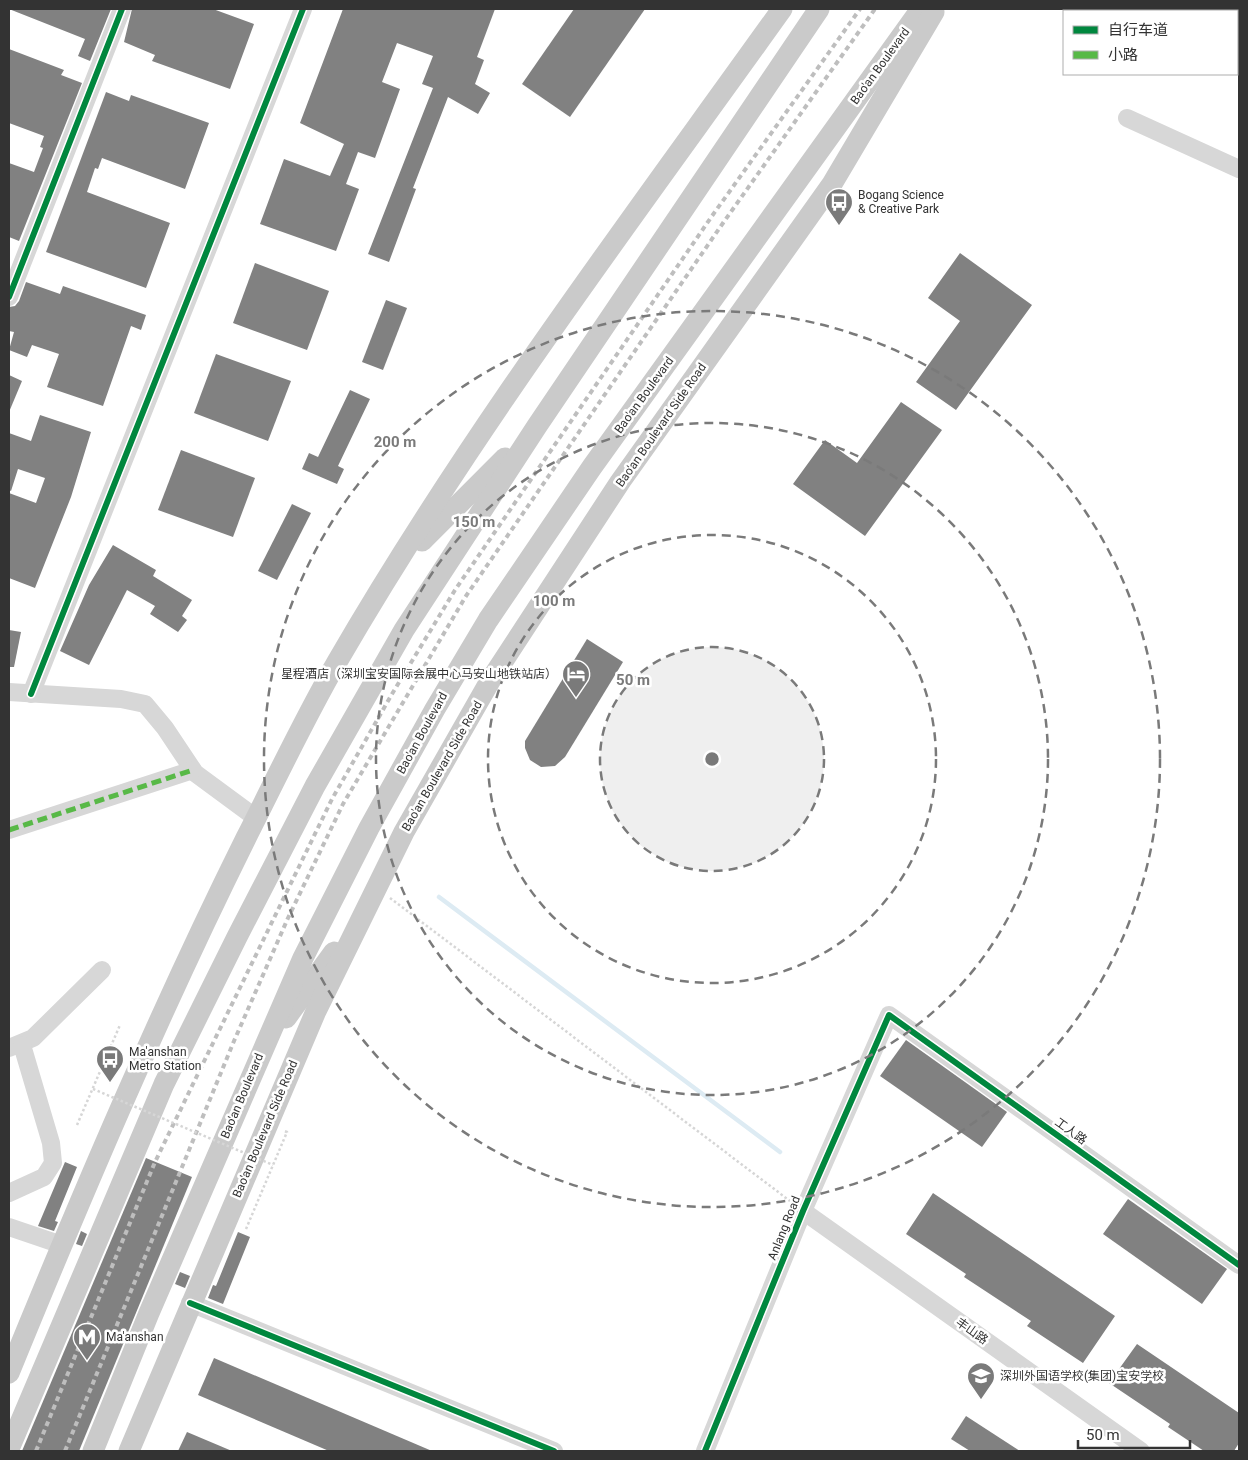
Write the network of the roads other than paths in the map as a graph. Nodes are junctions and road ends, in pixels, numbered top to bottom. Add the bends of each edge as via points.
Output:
1 (122, 9) edge
2 (303, 9) edge
3 (782, 9) edge
4 (819, 9) edge
5 (921, 9) edge
6 (936, 9) edge
7 (1127, 118) dead end
8 (1239, 169) edge
9 (9, 296) edge
10 (537, 426) junction
11 (391, 573) junction
12 (9, 692) edge
13 (31, 694) junction
14 (193, 770) junction
15 (256, 818) junction
16 (9, 830) edge
17 (377, 899) junction
18 (102, 970) dead end
19 (889, 1015) joint
20 (15, 1046) edge
21 (260, 1053) junction
22 (9, 1192) edge
23 (803, 1211) junction
24 (9, 1227) edge
25 (62, 1245) junction
26 (1239, 1265) edge
27 (190, 1303) junction
28 (9, 1373) edge
29 (9, 1449) edge
30 (93, 1451) edge
31 (129, 1451) edge
32 (554, 1451) edge
33 (705, 1451) edge
34 (1140, 1451) edge

1 - 9 street
2 - 13 street
3 - 11 main road via 507,395
4 - 10 main road
5 - 21 main road, Bao'an Boulevard via 592,467 488,620 369,828 303,958
6 - 17 main road, Bao'an Boulevard Side Road via 832,184 620,482 490,681 404,832
7 - 8 street
10 - 11 main road
10 - 29 main road via 404,630 315,786 237,937 164,1084
11 - 15 main road via 335,666
12 - 13 street
13 - 14 street via 121,699 145,704
14 - 15 street
14 - 16 street
15 - 25 main road via 199,932
17 - 21 main road
17 - 27 main road, Bao'an Boulevard Side Road via 316,1011
18 - 20 street via 33,1038
19 - 23 street, Anlang Road
19 - 26 street, 工人路
20 - 22 street via 51,1143 53,1163 44,1177
21 - 30 main road, Bao'an Boulevard
23 - 33 street, Anlang Road
23 - 34 street, 丰山路
24 - 25 street
25 - 28 main road
27 - 31 main road, Bao'an Boulevard Side Road
27 - 32 street

